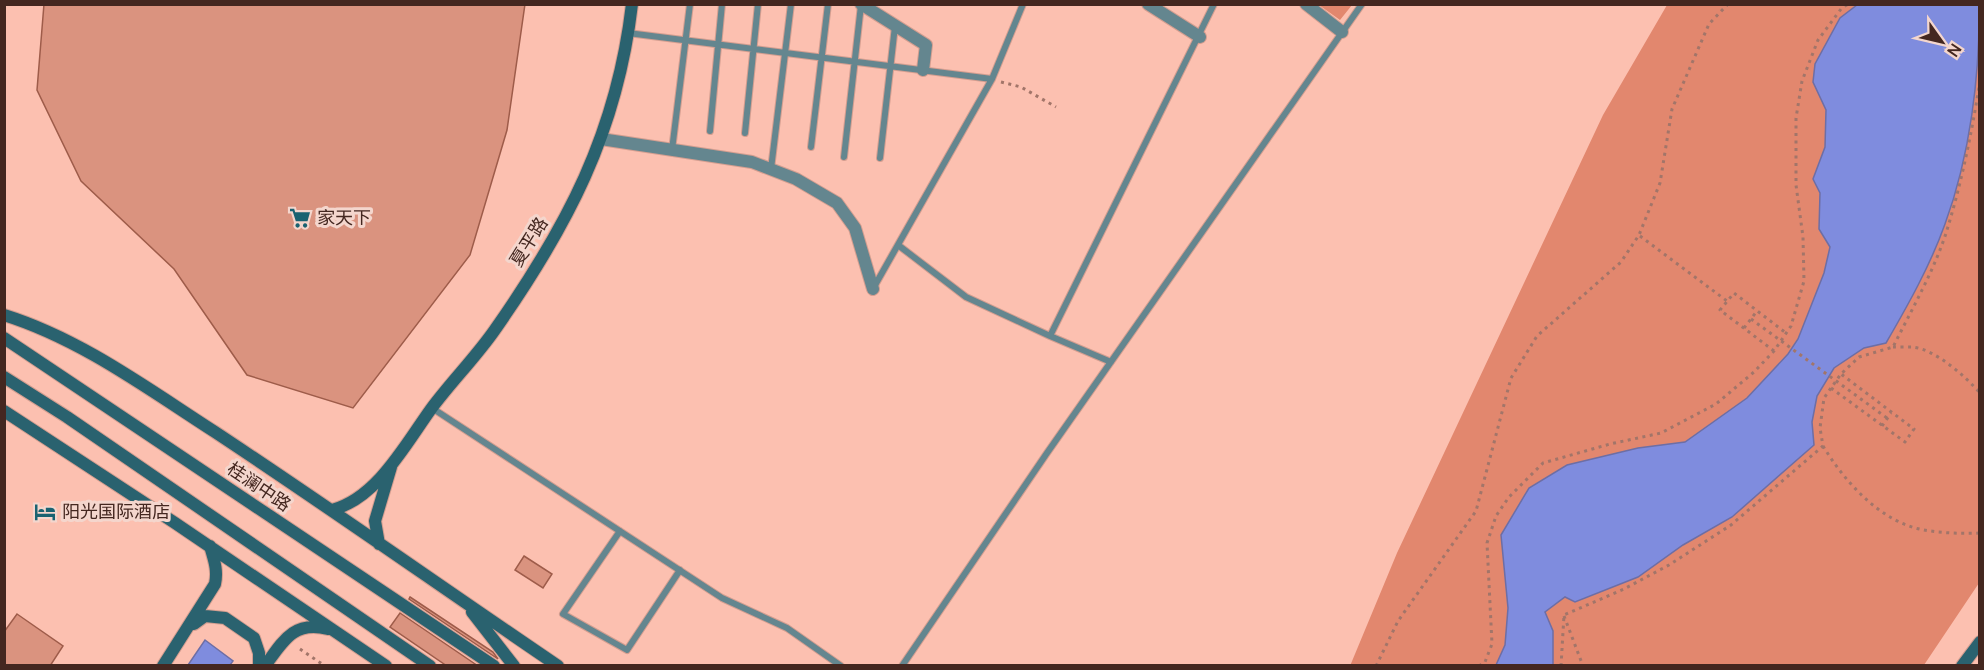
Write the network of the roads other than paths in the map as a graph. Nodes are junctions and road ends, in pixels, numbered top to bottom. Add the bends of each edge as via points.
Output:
1 (632, 4) edge
2 (690, 4) edge
3 (722, 4) edge
4 (758, 4) edge
5 (792, 4) edge
6 (828, 4) edge
7 (861, 4) edge
8 (1023, 4) edge
9 (1214, 4) edge
10 (1306, 4) edge
11 (1362, 4) edge
12 (1150, 5) edge
13 (895, 26) junction
14 (1342, 32) junction
15 (628, 33) junction
16 (1200, 37) junction
17 (685, 40) junction
18 (718, 45) junction
19 (753, 49) junction
20 (786, 53) junction
21 (822, 58) junction
22 (855, 62) junction
23 (890, 66) junction
24 (923, 70) junction
25 (992, 79) junction
26 (710, 131) dead end
27 (745, 133) dead end
28 (601, 139) junction
29 (812, 147) dead end
30 (672, 150) junction
31 (844, 157) dead end
32 (880, 158) dead end
33 (771, 169) junction
34 (898, 245) junction
35 (873, 290) joint
36 (4, 315) edge
37 (1050, 336) junction
38 (4, 338) edge
39 (1111, 362) junction
40 (4, 377) edge
41 (432, 408) junction
42 (4, 411) edge
43 (391, 466) junction
44 (332, 510) junction
45 (620, 531) junction
46 (379, 544) junction
47 (210, 546) junction
48 (680, 570) junction
49 (465, 603) junction
50 (186, 631) junction
51 (334, 631) junction
52 (1980, 642) edge
53 (163, 666) edge
54 (259, 666) edge
55 (265, 666) edge
56 (386, 666) edge
57 (430, 666) edge
58 (494, 666) edge
59 (514, 666) edge
60 (558, 666) edge
61 (841, 666) edge
62 (902, 666) edge
63 (1962, 666) edge

1 - 15 main road, 夏平路
2 - 17 lane
3 - 18 lane
4 - 19 lane
5 - 20 lane
6 - 21 lane
7 - 13 street
7 - 22 lane
8 - 25 lane
9 - 16 lane
10 - 14 street
11 - 14 lane
12 - 16 street
13 - 23 lane
13 - 24 street via 926,45
14 - 39 lane
15 - 17 lane
15 - 28 main road, 夏平路
16 - 37 lane
17 - 18 lane
17 - 30 lane
18 - 19 lane
18 - 26 lane
19 - 20 lane
19 - 27 lane
20 - 21 lane
20 - 33 lane
21 - 22 lane
21 - 29 lane
22 - 23 lane
22 - 31 lane
23 - 24 lane
23 - 32 lane
24 - 25 lane
25 - 34 lane
28 - 30 street
28 - 41 main road, 夏平路 via 566,217 532,273 493,332
30 - 33 street via 752,162
33 - 35 street via 837,203 855,228
34 - 35 lane
34 - 37 lane via 966,297
36 - 44 main road via 79,346
37 - 39 lane
38 - 58 main road, 桂澜中路
39 - 62 lane
40 - 57 main road
41 - 43 main road, 夏平路
41 - 45 lane
42 - 47 main road
43 - 44 main road, 夏平路 via 351,503
43 - 46 main road, 夏平路 via 375,521
44 - 46 main road
45 - 48 lane
45 - 48 lane via 563,614 627,650
46 - 49 main road
47 - 50 main road via 217,574
47 - 51 main road
48 - 61 lane via 722,598 788,628
49 - 59 main road
49 - 60 main road
50 - 53 main road
50 - 54 main road via 205,616 225,618 254,638
51 - 55 main road via 303,627 292,633
51 - 56 main road
52 - 63 main road

